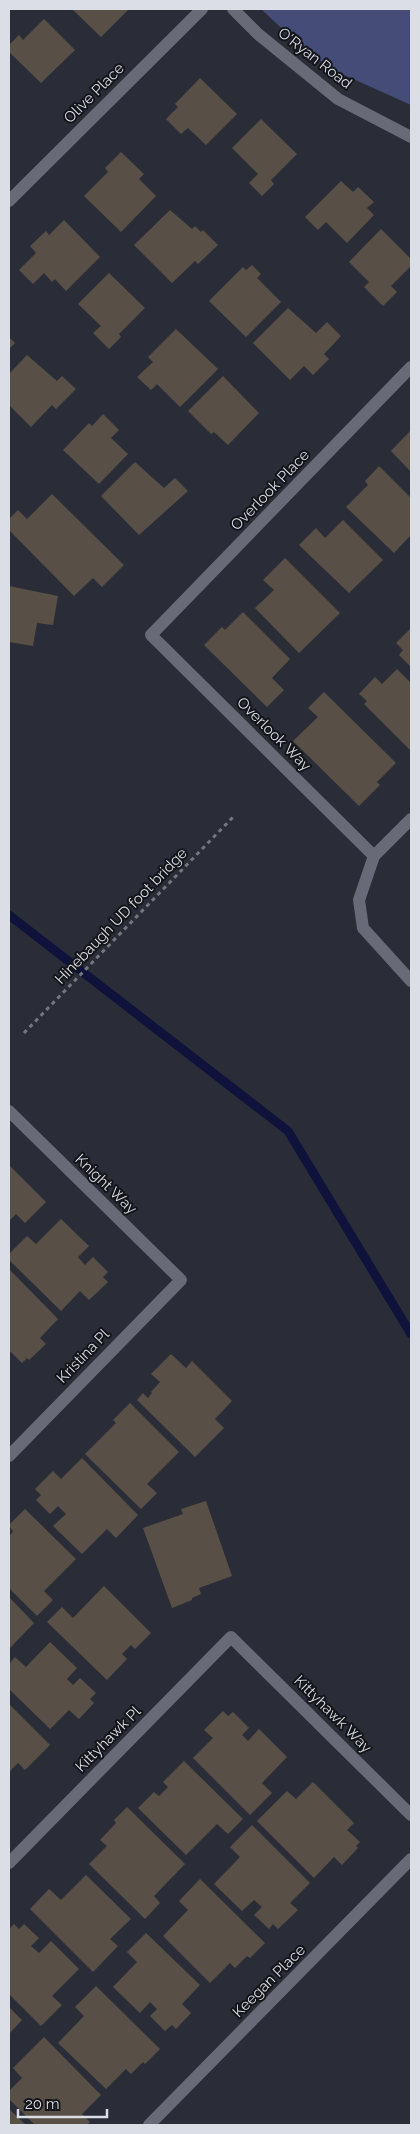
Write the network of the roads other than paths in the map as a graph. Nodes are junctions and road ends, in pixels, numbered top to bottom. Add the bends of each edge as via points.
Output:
1 (202, 9) edge
2 (233, 9) edge
3 (411, 137) edge
4 (9, 201) edge
5 (411, 367) edge
6 (151, 635) joint
7 (411, 819) edge
8 (374, 856) junction
9 (411, 981) edge
10 (9, 1111) edge
11 (181, 1280) joint
12 (9, 1456) edge
13 (231, 1637) joint
14 (411, 1815) edge
15 (411, 1859) edge
16 (9, 1863) edge
17 (149, 2125) edge

1 - 4 street, Olive Place
2 - 3 street, O'Ryan Road via 258,34 338,99
5 - 6 street, Overlook Place
6 - 8 street, Overlook Way
7 - 8 street
8 - 9 street via 359,900 363,928
10 - 11 street, Knight Way
11 - 12 street, Kristina Pl
13 - 14 street, Kittyhawk Way
13 - 16 street, Kittyhawk Pl
15 - 17 street, Keegan Place

